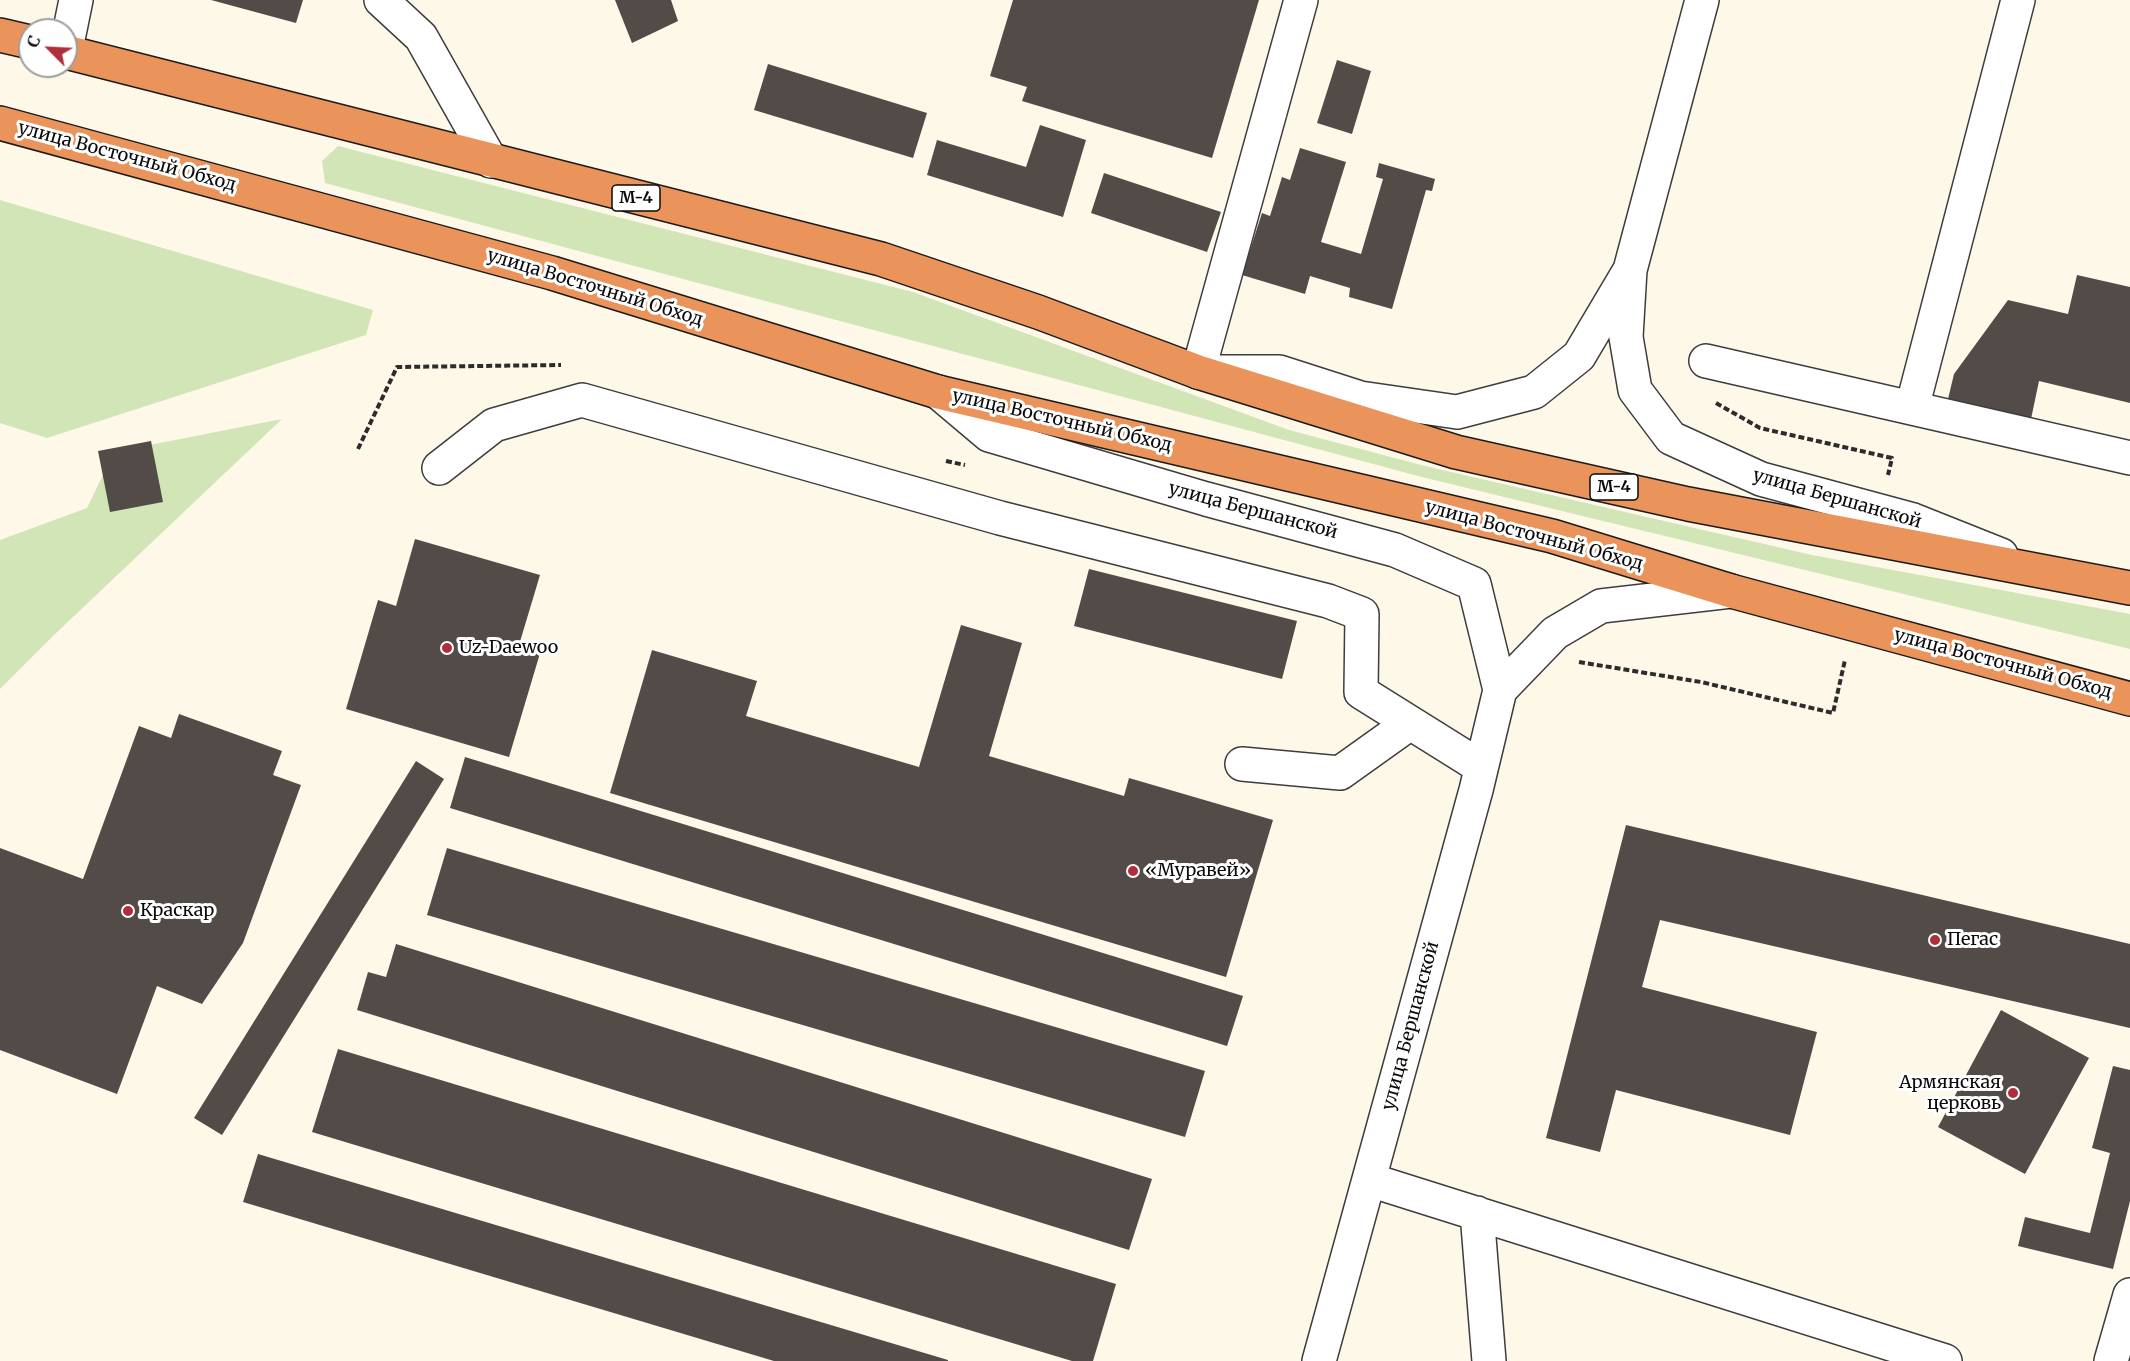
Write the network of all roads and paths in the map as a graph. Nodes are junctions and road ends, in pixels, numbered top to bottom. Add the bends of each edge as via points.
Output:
1 (76, 0) edge
2 (381, 0) edge
3 (1301, 0) edge
4 (1702, 0) edge
5 (2018, 0) edge
6 (72, 18) edge
7 (0, 35) edge
8 (18, 39) edge
9 (78, 53) edge
10 (0, 123) edge
11 (491, 161) junction
12 (1630, 270) junction
13 (1706, 361) dead end
14 (1198, 372) junction
15 (938, 392) junction
16 (1912, 408) junction
17 (1760, 428) dead end
18 (1892, 458) dead end
19 (2130, 458) edge
20 (439, 468) dead end
21 (2039, 571) junction
22 (2130, 588) edge
23 (1731, 591) junction
24 (1575, 662) dead end
25 (1500, 690) junction
26 (2130, 699) edge
27 (1833, 713) dead end
28 (1410, 723) junction
29 (1242, 764) dead end
30 (1481, 767) junction
31 (1370, 1180) junction
32 (1477, 1213) junction
33 (2130, 1294) edge
34 (1319, 1361) edge
35 (1489, 1361) edge
36 (1945, 1361) edge
37 (2111, 1361) edge

1 - 6 street
2 - 11 street via 421,37
3 - 14 street
4 - 12 street, улица Бершанской
5 - 16 street
7 - 8 highway
9 - 11 highway, М-4
10 - 15 highway, улица Восточный Обход via 552,273
11 - 14 highway, М-4 via 881,259
12 - 14 street, улица Бершанской via 1579,356 1533,392 1457,412 1360,398 1279,372
12 - 21 street, улица Бершанской via 1626,337 1635,390 1671,438 1761,479 1913,520
13 - 16 street
14 - 21 highway, М-4 via 1456,452 1688,504
15 - 23 highway, улица Восточный Обход via 1552,537
15 - 25 street, улица Бершанской via 989,435 1395,550 1474,584
16 - 19 street
17 - 18 path
20 - 28 street via 494,425 582,400 1000,518 1329,601 1362,614 1361,692
21 - 22 highway, М-4
23 - 25 street via 1601,606 1555,633
23 - 26 highway, улица Восточный Обход
24 - 27 path via 1701,682
25 - 30 street, улица Бершанской
28 - 29 street via 1340,773
28 - 30 street
30 - 31 street, улица Бершанской
31 - 32 street
31 - 34 street, улица Бершанской
32 - 35 street
32 - 36 street
33 - 37 street

